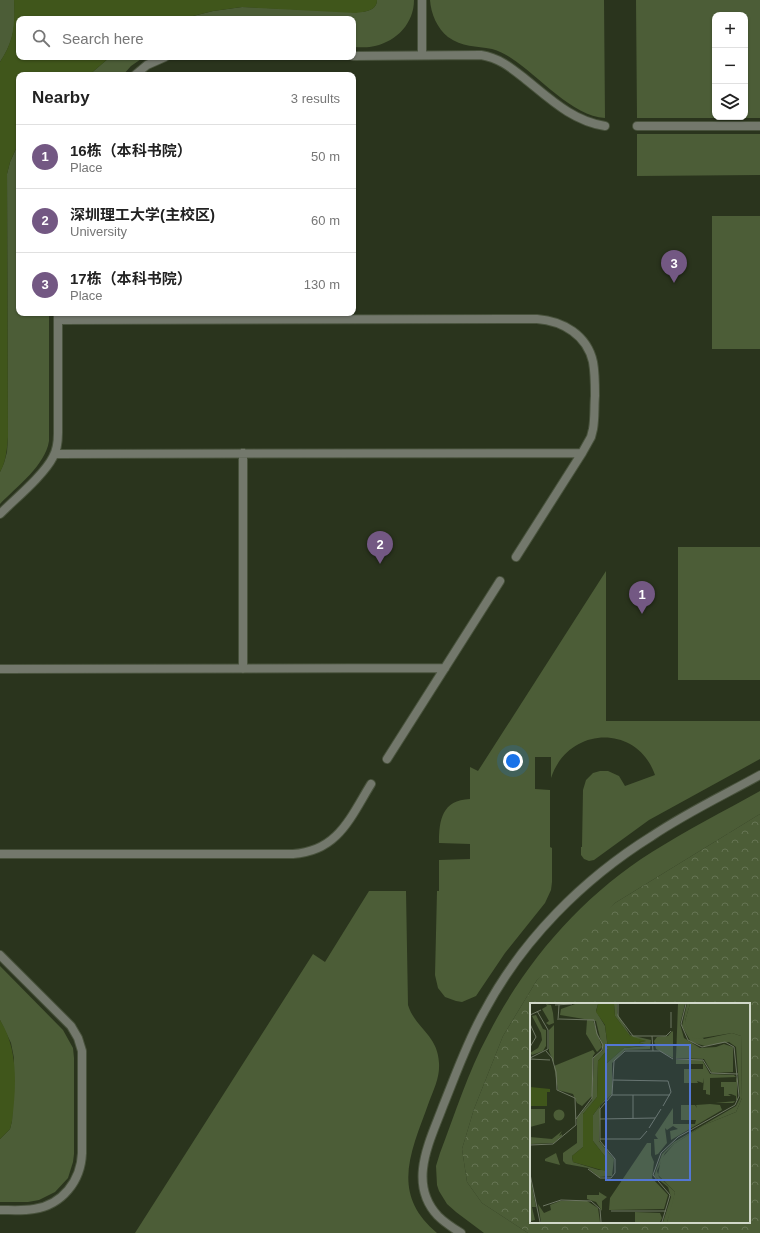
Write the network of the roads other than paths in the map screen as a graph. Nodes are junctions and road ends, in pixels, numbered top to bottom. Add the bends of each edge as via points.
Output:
1 (422, 0) edge
2 (422, 55) junction
3 (356, 56) edge
4 (158, 60) edge
5 (139, 72) edge
6 (605, 126) dead end
7 (637, 126) dead end
8 (760, 126) edge
9 (58, 316) edge
10 (243, 453) junction
11 (582, 453) junction
12 (55, 454) junction
13 (0, 514) edge
14 (516, 557) dead end
15 (500, 581) dead end
16 (445, 668) junction
17 (0, 669) edge
18 (243, 669) junction
19 (387, 759) dead end
20 (760, 775) edge
21 (371, 784) dead end
22 (0, 854) edge
23 (0, 955) edge
24 (0, 1210) edge
25 (461, 1233) edge

1 - 2 lane
2 - 3 lane
2 - 6 lane via 481,55 498,59 571,115 593,125
4 - 5 lane
7 - 8 lane
9 - 11 lane via 537,319 556,322 579,337 591,355 593,363 594,429
9 - 12 lane via 58,443
10 - 11 lane
10 - 12 lane
10 - 18 lane
11 - 14 lane
12 - 13 lane via 46,468
15 - 16 lane
16 - 18 lane
16 - 19 lane
17 - 18 lane
20 - 25 lane via 651,836 603,870 534,938 502,982 468,1044 422,1165 422,1179 429,1203 438,1216
21 - 22 lane via 338,834 326,845 310,852
23 - 24 lane via 71,1026 78,1038 82,1057 82,1161 75,1181 54,1202 41,1208

